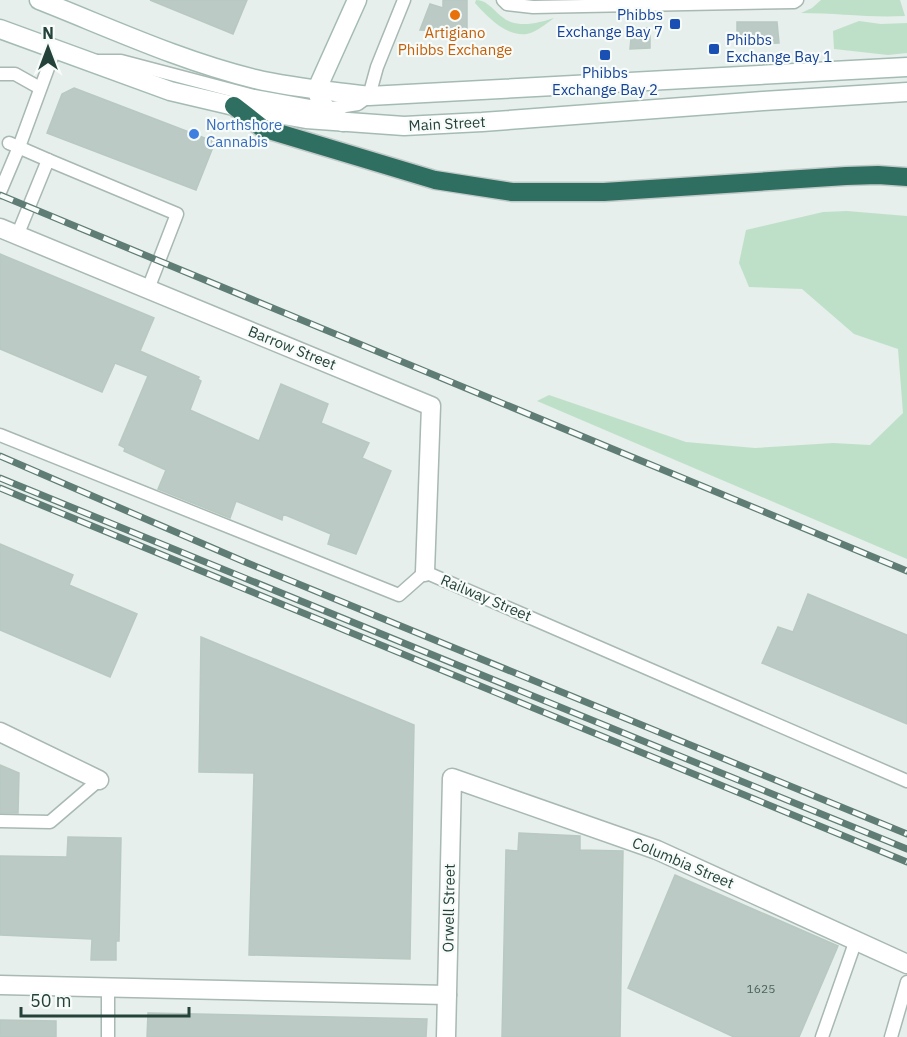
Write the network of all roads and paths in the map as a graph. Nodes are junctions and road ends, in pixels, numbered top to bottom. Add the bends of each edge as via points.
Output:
1 (39, 0) edge
2 (357, 0) edge
3 (404, 0) edge
4 (503, 0) edge
5 (797, 0) edge
6 (0, 29) edge
7 (55, 49) junction
8 (88, 61) junction
9 (907, 67) edge
10 (0, 74) edge
11 (40, 88) junction
12 (317, 89) junction
13 (907, 92) edge
14 (369, 96) junction
15 (234, 106) junction
16 (326, 109) junction
17 (343, 122) junction
18 (14, 145) junction
19 (48, 160) junction
20 (5, 166) edge
21 (907, 177) edge
22 (0, 192) edge
23 (0, 228) edge
24 (17, 236) junction
25 (148, 289) junction
26 (0, 435) edge
27 (425, 572) junction
28 (0, 732) edge
29 (452, 778) joint
30 (99, 780) joint
31 (907, 780) edge
32 (0, 821) edge
33 (856, 940) junction
34 (907, 964) edge
35 (907, 982) edge
36 (0, 985) edge
37 (108, 989) junction
38 (447, 995) junction
39 (108, 1037) edge
40 (446, 1037) edge
41 (822, 1037) edge
42 (891, 1037) edge

1 - 12 main road, Main Street via 221,69
2 - 12 main road
3 - 14 lane
4 - 5 lane via 533,7
6 - 7 main road, Main Street
7 - 8 main road, Main Street
7 - 11 lane
8 - 15 main road, Main Street via 170,91
8 - 16 lane via 121,61 254,96
9 - 14 main road, Main Street
10 - 11 lane via 15,74
11 - 18 lane
12 - 14 main road, Main Street
12 - 16 main road via 318,99
13 - 17 main road, Main Street via 482,122 404,126
14 - 16 lane via 358,104
15 - 17 main road, Main Street
15 - 21 highway via 273,132 435,180 512,192 604,192 846,176
16 - 17 main road
18 - 19 lane
18 - 20 lane
19 - 24 lane
19 - 25 lane via 177,214
20 - 22 lane
23 - 24 main road, Barrow Street
24 - 25 main road, Barrow Street
25 - 27 main road, Barrow Street via 431,406
26 - 27 lane, Railway Street via 399,595
27 - 31 lane, Railway Street
28 - 30 main road
29 - 33 main road, Columbia Street via 657,850
29 - 38 main road, Orwell Street
30 - 32 lane via 50,822
33 - 34 main road, Columbia Street
33 - 41 lane
35 - 42 lane
36 - 37 main road
37 - 38 main road
37 - 39 lane
38 - 40 main road, Orwell Street

